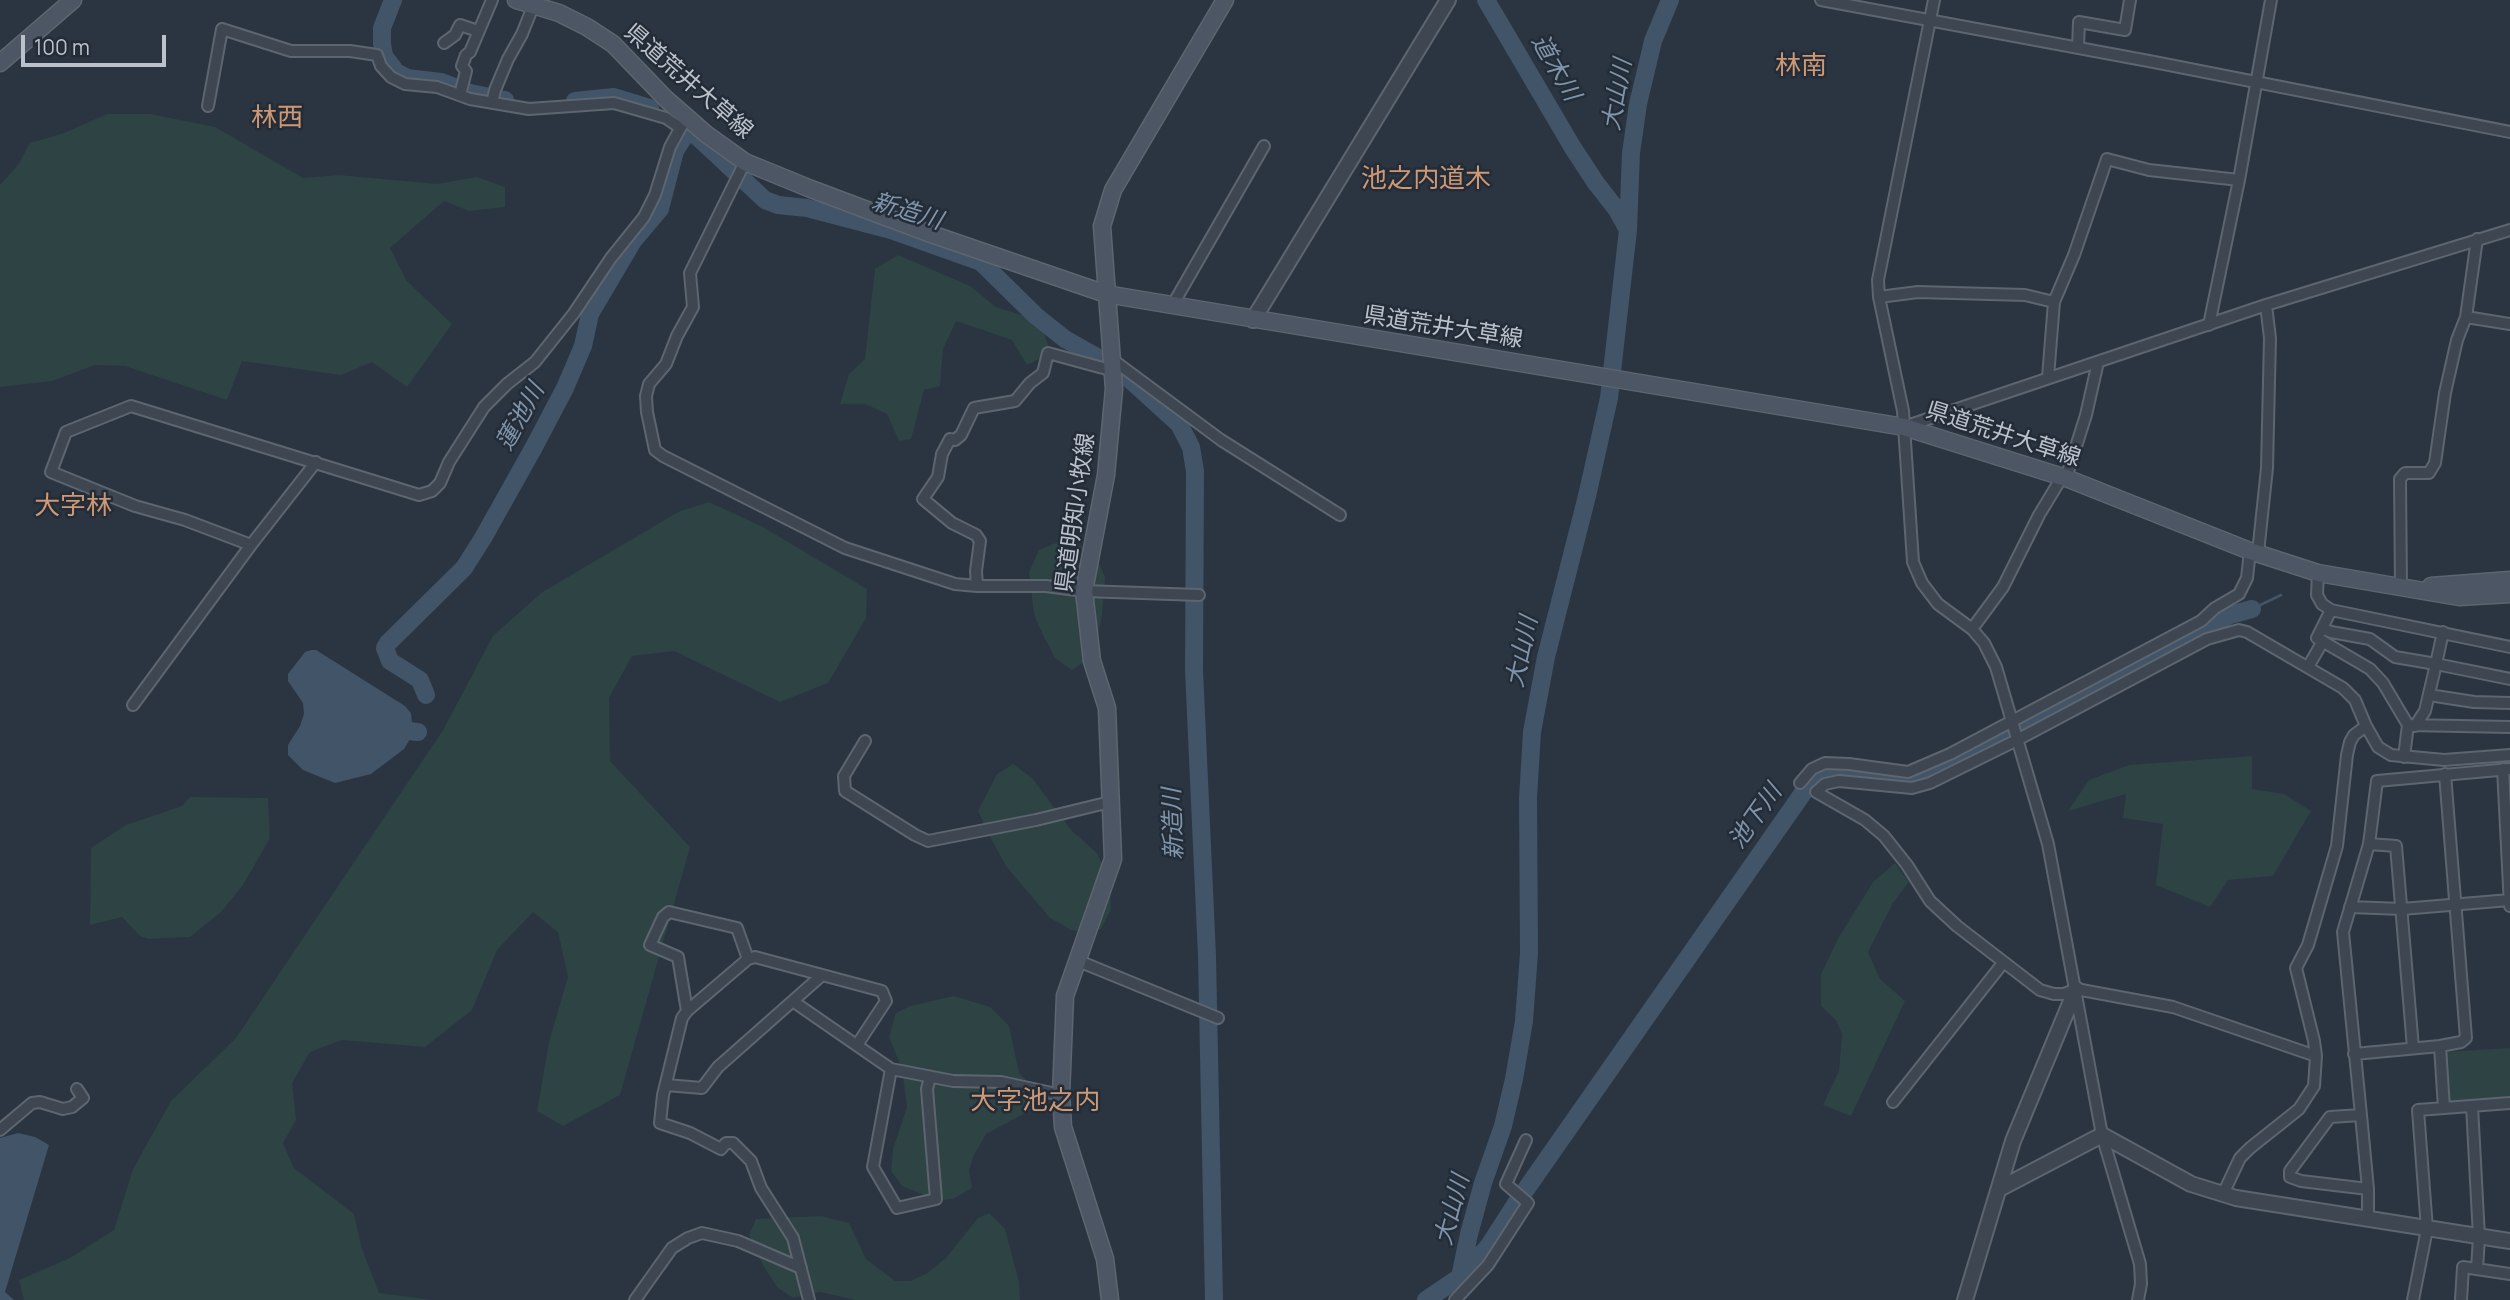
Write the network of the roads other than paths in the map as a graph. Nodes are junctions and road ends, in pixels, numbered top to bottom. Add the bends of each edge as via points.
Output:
1 (73, 0) edge
2 (492, 0) edge
3 (516, 0) edge
4 (1225, 0) edge
5 (1448, 0) edge
6 (1821, 0) edge
7 (1934, 0) edge
8 (2130, 0) edge
9 (2272, 0) edge
10 (534, 4) junction
11 (1930, 21) junction
12 (478, 31) junction
13 (444, 43) dead end
14 (2078, 48) junction
15 (0, 63) edge
16 (2256, 83) junction
17 (460, 95) junction
18 (492, 103) junction
19 (208, 106) dead end
20 (683, 122) junction
21 (2510, 132) edge
22 (1264, 146) dead end
23 (745, 162) junction
24 (2239, 180) junction
25 (2510, 230) edge
26 (2477, 239) junction
27 (1106, 294) junction
28 (1880, 297) junction
29 (2054, 302) junction
30 (2266, 305) junction
31 (1172, 306) junction
32 (2466, 317) junction
33 (1253, 320) junction
34 (2510, 324) edge
35 (2209, 325) junction
36 (2098, 362) junction
37 (1114, 366) junction
38 (2048, 377) junction
39 (1905, 427) junction
40 (316, 462) junction
41 (2064, 478) junction
42 (1340, 515) dead end
43 (251, 545) junction
44 (2254, 552) junction
45 (2318, 573) junction
46 (2510, 580) edge
47 (977, 586) junction
48 (2408, 588) junction
49 (1084, 590) junction
50 (2510, 594) edge
51 (1199, 595) dead end
52 (2331, 610) junction
53 (2322, 628) junction
54 (1972, 629) junction
55 (2442, 632) junction
56 (2323, 641) junction
57 (2510, 647) edge
58 (2436, 664) junction
59 (2308, 667) junction
60 (2510, 679) edge
61 (2429, 695) junction
62 (2510, 703) edge
63 (133, 705) dead end
64 (2011, 722) junction
65 (2411, 725) junction
66 (2366, 726) junction
67 (2510, 727) edge
68 (2017, 740) junction
69 (864, 741) dead end
70 (2510, 755) edge
71 (2404, 757) junction
72 (2507, 769) edge
73 (2445, 774) junction
74 (1800, 783) dead end
75 (1110, 802) junction
76 (2369, 844) junction
77 (2510, 900) edge
78 (2457, 905) junction
79 (2510, 906) edge
80 (2350, 907) junction
81 (2402, 909) junction
82 (748, 959) junction
83 (1076, 960) junction
84 (2003, 963) junction
85 (821, 976) junction
86 (2076, 989) junction
87 (794, 1002) junction
88 (687, 1011) junction
89 (1218, 1018) dead end
90 (857, 1045) junction
91 (2440, 1046) junction
92 (2413, 1048) junction
93 (2354, 1054) junction
94 (2316, 1056) junction
95 (891, 1069) junction
96 (930, 1077) junction
97 (666, 1085) junction
98 (77, 1089) dead end
99 (1061, 1095) junction
100 (1893, 1102) dead end
101 (2510, 1103) edge
102 (2472, 1106) junction
103 (2444, 1108) junction
104 (2361, 1115) junction
105 (0, 1129) edge
106 (2102, 1135) junction
107 (1526, 1140) dead end
108 (2001, 1188) junction
109 (2368, 1189) junction
110 (2223, 1194) junction
111 (2368, 1219) junction
112 (2427, 1229) junction
113 (2479, 1237) junction
114 (2510, 1241) edge
115 (801, 1268) junction
116 (2477, 1269) junction
117 (2510, 1274) edge
118 (635, 1300) edge
119 (809, 1300) edge
120 (1110, 1300) edge
121 (1455, 1300) edge
122 (1965, 1300) edge
123 (2138, 1300) edge
124 (2413, 1300) edge
125 (2461, 1300) edge

1 - 15 main road
2 - 12 street
3 - 10 main road, 県道荒井大草線
4 - 27 main road, 県道明知小牧線 via 1113,190 1102,226
5 - 33 street
6 - 11 street
7 - 11 street
8 - 14 street via 2125,30 2079,22
9 - 16 street
10 - 18 street
10 - 20 main road, 県道荒井大草線 via 572,19 612,44
11 - 14 street
11 - 28 street via 1878,280
12 - 13 street via 460,25
12 - 17 street via 461,66 466,71
14 - 16 street
16 - 21 street
16 - 24 street
17 - 18 street
17 - 19 street via 404,84 391,77 377,55 291,51 222,29
18 - 20 street via 529,109 614,103
20 - 23 main road, 県道荒井大草線
20 - 40 street via 644,217 535,362 484,407 432,491 419,495
22 - 31 street
23 - 27 main road, 県道荒井大草線 via 931,234
23 - 47 street via 690,273 693,307 666,364 649,384 646,412 655,450 861,555 955,584
24 - 29 street via 2149,170 2107,159
24 - 35 street
25 - 26 street
26 - 30 street
26 - 32 street
27 - 31 main road, 県道荒井大草線
27 - 37 main road, 県道明知小牧線
28 - 29 street via 1918,292 2025,295
28 - 39 street
29 - 38 street
30 - 35 street
30 - 44 street via 2270,338 2267,468
31 - 33 main road, 県道荒井大草線
32 - 34 street
32 - 48 street via 2445,393 2435,463 2429,472 2405,473 2400,479
33 - 39 main road, 県道荒井大草線
35 - 36 street
36 - 38 street
36 - 41 street
37 - 42 street
37 - 47 street via 1048,353 1043,373 1015,401 974,408 961,435 950,439 942,454 939,477 923,499 980,541
37 - 49 main road, 県道明知小牧線 via 1106,475
38 - 39 street
39 - 41 main road, 県道荒井大草線
39 - 54 street via 1913,562 1938,604
40 - 43 street
40 - 43 street via 131,406 66,432 51,472
41 - 44 main road, 県道荒井大草線
41 - 54 street via 2039,515 2003,587
43 - 63 street
44 - 45 main road, 県道荒井大草線
44 - 64 street via 2239,594 2201,621
45 - 48 main road, 県道荒井大草線
45 - 52 street via 2317,595
46 - 48 main road, 県道荒井大草線
47 - 49 street
48 - 50 main road, 県道荒井大草線 via 2459,597
49 - 51 street
49 - 75 main road, 県道明知小牧線 via 1092,661 1107,708
52 - 53 street
52 - 55 street
53 - 56 street via 2317,638
53 - 58 street via 2370,639 2395,657
54 - 64 street via 1996,667
55 - 57 street
55 - 58 street
56 - 59 street
56 - 65 street via 2370,669
58 - 60 street
58 - 61 street
59 - 66 street via 2355,700
59 - 68 street via 2247,632 2232,631 2207,639
61 - 62 street
61 - 65 street via 2426,711
64 - 68 street
64 - 74 street via 1914,771 1825,763
65 - 67 street
65 - 71 street
66 - 71 street via 2378,747
66 - 94 street via 2350,742 2337,846 2308,945 2296,968
68 - 84 street via 1912,788 1839,781 1816,792 1884,836 1930,901
68 - 86 street via 2048,844
69 - 75 street via 844,776 845,791 929,841
70 - 71 street via 2444,760
72 - 73 street
72 - 77 street
73 - 76 street via 2377,781
73 - 78 street
75 - 83 main road, 県道明知小牧線 via 1113,859
76 - 80 street
76 - 81 street via 2396,846
77 - 78 street
77 - 79 street
78 - 81 street
78 - 91 street via 2466,1038
80 - 81 street
80 - 93 street via 2343,932
81 - 92 street
82 - 85 street via 755,957
82 - 88 street
82 - 88 street via 737,928 669,912 663,916 650,945 678,957
83 - 89 street
83 - 99 main road, 県道明知小牧線 via 1065,996
84 - 86 street via 2054,995
84 - 100 street
85 - 87 street
85 - 90 street via 882,991 886,1001
86 - 94 street via 2173,1007
86 - 106 street
86 - 108 street via 2013,1142
87 - 90 street
87 - 97 street via 718,1067 702,1087
88 - 97 street
90 - 95 street
91 - 92 street
91 - 103 street
92 - 93 street
93 - 104 street
94 - 110 street via 2314,1086 2299,1109 2249,1148
95 - 96 street
95 - 96 street via 873,1167 897,1208 936,1199 927,1089
96 - 99 street via 1001,1082
97 - 115 street via 660,1123 721,1149 733,1143 751,1161 761,1188 793,1238
98 - 105 street via 83,1098 72,1107 32,1103
99 - 120 main road, 県道明知小牧線 via 1063,1127 1105,1259
101 - 102 street
102 - 103 street
102 - 113 street
103 - 112 street via 2418,1110
104 - 109 street
104 - 109 street via 2330,1117 2290,1177
106 - 108 street
106 - 110 street via 2191,1184
106 - 123 street via 2140,1264
107 - 121 street via 1506,1184 1528,1203 1488,1265
108 - 122 street
109 - 111 street
110 - 111 street
111 - 112 street
112 - 113 street
112 - 124 street
113 - 114 street
113 - 116 street
115 - 118 street via 738,1241 702,1233 672,1248
115 - 119 street
116 - 117 street
116 - 125 street via 2463,1266

